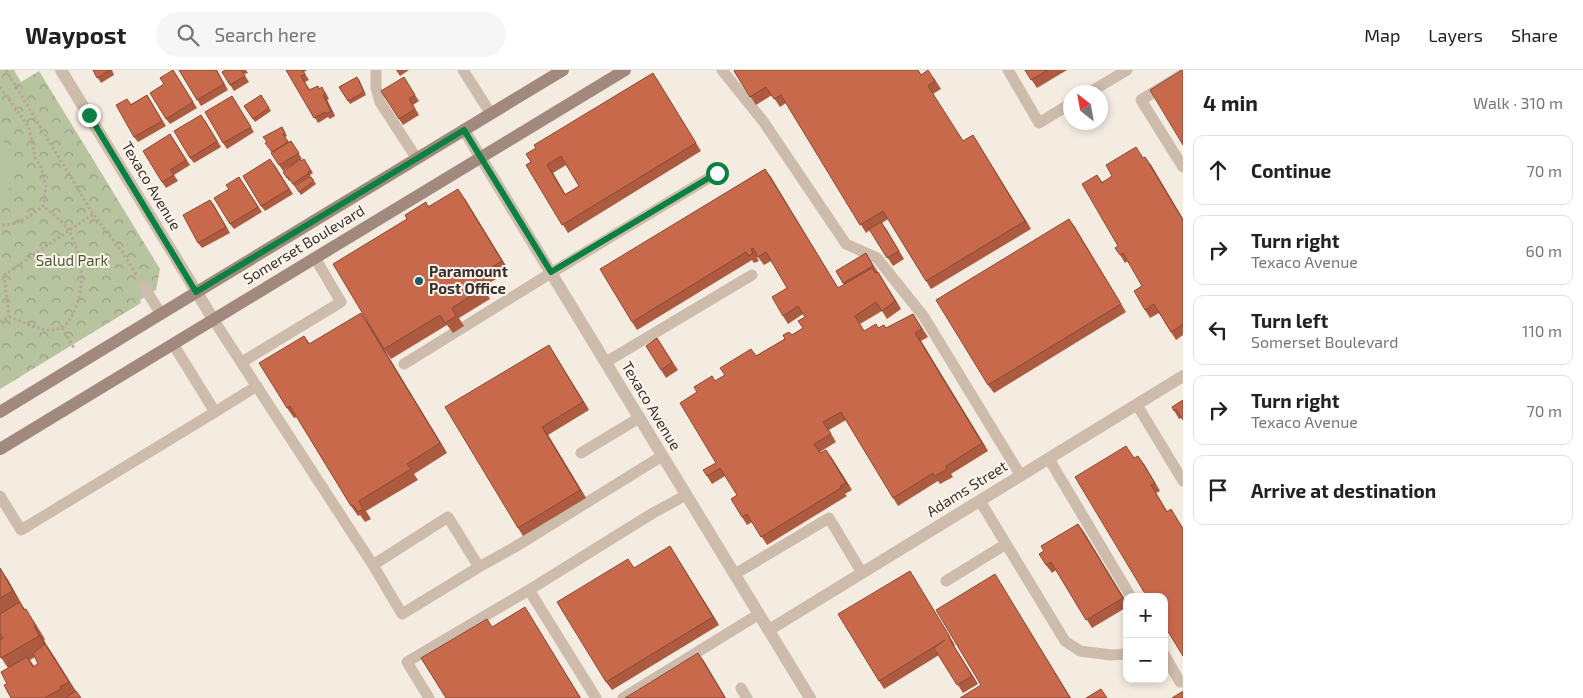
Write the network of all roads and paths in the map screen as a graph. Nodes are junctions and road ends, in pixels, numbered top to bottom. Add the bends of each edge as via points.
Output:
1 (6, 70) edge
2 (61, 70) edge
3 (376, 70) edge
4 (463, 70) edge
5 (562, 70) edge
6 (625, 70) edge
7 (722, 70) edge
8 (1008, 70) edge
9 (1127, 70) edge
10 (545, 74) edge
11 (1183, 74) edge
12 (1102, 85) edge
13 (0, 87) edge
14 (1063, 108) edge
15 (490, 114) junction
16 (464, 130) junction
17 (417, 158) junction
18 (481, 158) junction
19 (1183, 168) edge
20 (717, 173) dead end
21 (43, 206) junction
22 (93, 214) junction
23 (0, 225) edge
24 (70, 230) junction
25 (315, 258) junction
26 (551, 272) junction
27 (752, 274) dead end
28 (2, 275) edge
29 (144, 287) joint
30 (196, 292) junction
31 (160, 314) junction
32 (9, 317) junction
33 (213, 319) junction
34 (0, 322) edge
35 (61, 328) junction
36 (66, 335) dead end
37 (173, 344) junction
38 (242, 362) junction
39 (606, 362) junction
40 (404, 364) dead end
41 (1183, 376) edge
42 (257, 386) junction
43 (1137, 405) junction
44 (0, 411) edge
45 (215, 412) junction
46 (639, 418) junction
47 (0, 449) edge
48 (581, 453) dead end
49 (662, 456) junction
50 (1049, 459) junction
51 (1021, 476) junction
52 (1183, 481) edge
53 (686, 495) junction
54 (0, 496) edge
55 (980, 501) junction
56 (1006, 544) junction
57 (373, 565) junction
58 (479, 567) junction
59 (862, 572) junction
60 (735, 574) junction
61 (946, 581) dead end
62 (529, 590) junction
63 (1129, 593) edge
64 (759, 614) junction
65 (769, 630) junction
66 (1123, 654) edge
67 (1168, 661) edge
68 (1183, 682) edge
69 (741, 688) dead end
70 (429, 698) edge
71 (596, 698) edge
72 (623, 698) edge
73 (747, 698) edge
74 (810, 698) edge

1 - 22 path
2 - 30 street, Texaco Avenue
3 - 17 lane via 380,102
4 - 15 lane
5 - 10 main road, Somerset Boulevard
6 - 18 main road, Somerset Boulevard
7 - 51 lane via 763,121 846,244 877,258 924,317
8 - 14 lane via 1039,123
9 - 12 lane
10 - 15 main road, Somerset Boulevard
11 - 19 lane via 1141,100
13 - 21 path via 29,127 46,187
15 - 16 main road, Somerset Boulevard
16 - 17 main road, Somerset Boulevard
16 - 18 street, Texaco Avenue
17 - 30 main road, Somerset Boulevard
18 - 25 main road, Somerset Boulevard
18 - 26 street, Texaco Avenue
20 - 26 lane
21 - 23 path via 21,222
21 - 24 path
22 - 24 path
22 - 29 path
24 - 28 path
24 - 35 path via 80,259 82,279 74,313
25 - 33 main road, Somerset Boulevard
25 - 38 lane via 341,302
26 - 39 street, Texaco Avenue
26 - 40 lane
27 - 39 lane
28 - 32 path
29 - 31 lane
30 - 31 main road, Somerset Boulevard
30 - 33 street, Texaco Avenue
31 - 44 main road, Somerset Boulevard
32 - 34 path
32 - 35 path via 45,329
33 - 37 main road, Somerset Boulevard
33 - 38 lane
35 - 36 path
37 - 45 lane
37 - 47 main road, Somerset Boulevard
38 - 42 lane
39 - 46 street, Texaco Avenue
41 - 43 street, Adams Street
42 - 45 lane
42 - 57 lane
43 - 50 street, Adams Street
43 - 52 lane
45 - 54 lane via 21,530
46 - 48 lane
46 - 49 street, Texaco Avenue
49 - 53 street, Texaco Avenue
49 - 58 lane
50 - 51 street, Adams Street
50 - 63 lane
51 - 55 street, Adams Street
53 - 60 street, Texaco Avenue
53 - 62 lane
55 - 56 lane
55 - 59 street, Adams Street
56 - 61 lane
56 - 66 lane via 1065,641 1080,651
57 - 58 lane via 402,614
57 - 58 lane via 448,517
59 - 60 lane via 829,518
59 - 65 street, Adams Street
60 - 64 street, Texaco Avenue
62 - 70 lane via 407,662
62 - 71 lane
64 - 65 street, Texaco Avenue
64 - 72 lane
65 - 74 street, Texaco Avenue
67 - 68 lane
69 - 73 lane

